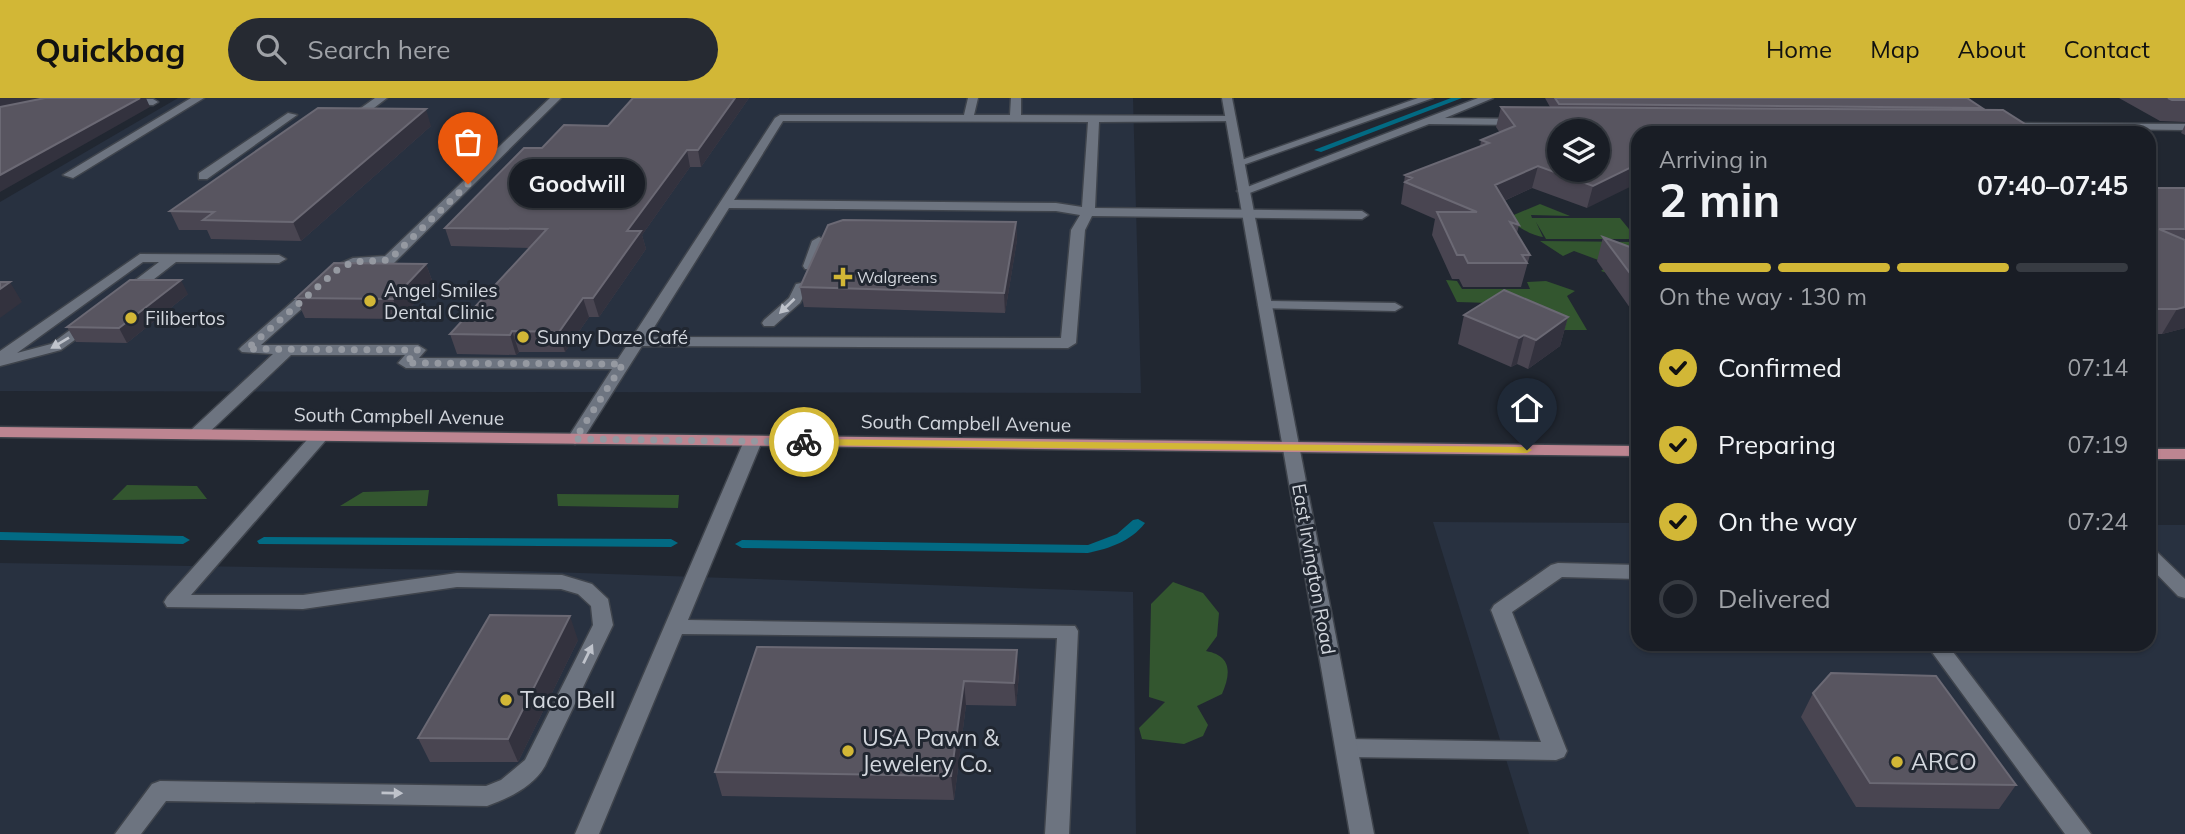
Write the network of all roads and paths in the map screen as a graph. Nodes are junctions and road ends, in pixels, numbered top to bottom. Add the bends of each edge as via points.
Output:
1 (199, 98) edge
2 (382, 98) edge
3 (556, 98) edge
4 (973, 98) edge
5 (1016, 98) edge
6 (1227, 98) edge
7 (1428, 98) edge
8 (1488, 98) edge
9 (111, 102) edge
10 (153, 102) dead end
11 (292, 115) dead end
12 (359, 115) edge
13 (968, 118) junction
14 (1014, 118) junction
15 (1094, 119) junction
16 (1230, 119) junction
17 (1426, 121) junction
18 (1537, 122) edge
19 (1992, 125) edge
20 (2088, 126) edge
21 (2156, 127) edge
22 (2185, 127) edge
23 (1239, 163) junction
24 (69, 174) dead end
25 (203, 176) dead end
26 (1243, 191) junction
27 (725, 204) junction
28 (1088, 212) junction
29 (1249, 213) junction
30 (1362, 215) dead end
31 (819, 241) edge
32 (173, 258) junction
33 (279, 259) dead end
34 (810, 266) edge
35 (801, 287) edge
36 (1265, 305) junction
37 (1395, 307) dead end
38 (769, 323) dead end
39 (637, 341) junction
40 (288, 350) junction
41 (0, 360) edge
42 (623, 364) junction
43 (0, 432) edge
44 (196, 435) junction
45 (320, 436) junction
46 (575, 439) junction
47 (753, 442) junction
48 (1292, 448) junction
49 (1631, 451) edge
50 (2156, 454) edge
51 (2185, 454) edge
52 (2156, 562) edge
53 (1631, 572) edge
54 (2185, 591) edge
55 (674, 627) junction
56 (1941, 651) edge
57 (1347, 748) junction
58 (127, 834) edge
59 (587, 834) edge
60 (1057, 834) edge
61 (1362, 834) edge
62 (2078, 834) edge

1 - 24 main road
2 - 12 main road
3 - 40 main road via 389,260 353,262 337,270 247,349
4 - 13 main road
5 - 14 main road
6 - 16 main road, East Irvington Road
7 - 23 main road
8 - 17 main road
9 - 10 main road
11 - 25 main road
13 - 14 main road
13 - 27 main road via 780,118
14 - 15 main road
15 - 16 main road
15 - 28 main road
16 - 23 main road, East Irvington Road
17 - 18 main road
17 - 26 main road
19 - 20 main road
21 - 22 main road
23 - 26 main road, East Irvington Road
26 - 29 main road, East Irvington Road
27 - 28 main road via 1056,207
27 - 39 main road
28 - 29 main road
28 - 39 main road via 1078,230 1068,343
29 - 30 main road
29 - 36 main road, East Irvington Road
31 - 34 main road
32 - 33 main road
32 -> 41 main road via 56,347
32 - 41 main road via 140,258
35 -> 38 main road via 795,300
36 - 37 main road
36 - 48 main road, East Irvington Road
39 - 42 main road
40 - 42 main road via 418,350 406,363
40 - 44 main road
42 - 46 main road
43 - 44 main road, South Campbell Avenue
44 - 45 main road, South Campbell Avenue
45 - 46 main road, South Campbell Avenue
58 -> 45 main road via 160,791 487,796 509,787 533,766 603,625 601,604 585,589 562,582 457,580 303,602 174,602
46 - 47 main road, South Campbell Avenue
47 - 48 main road, South Campbell Avenue
47 - 55 main road
48 - 49 main road, South Campbell Avenue
48 - 57 main road, East Irvington Road
50 - 51 main road
52 - 54 main road
53 - 57 main road via 1558,570 1501,610 1556,751
55 - 59 main road
55 - 60 main road via 1068,631
56 - 62 main road
57 - 61 main road, East Irvington Road

